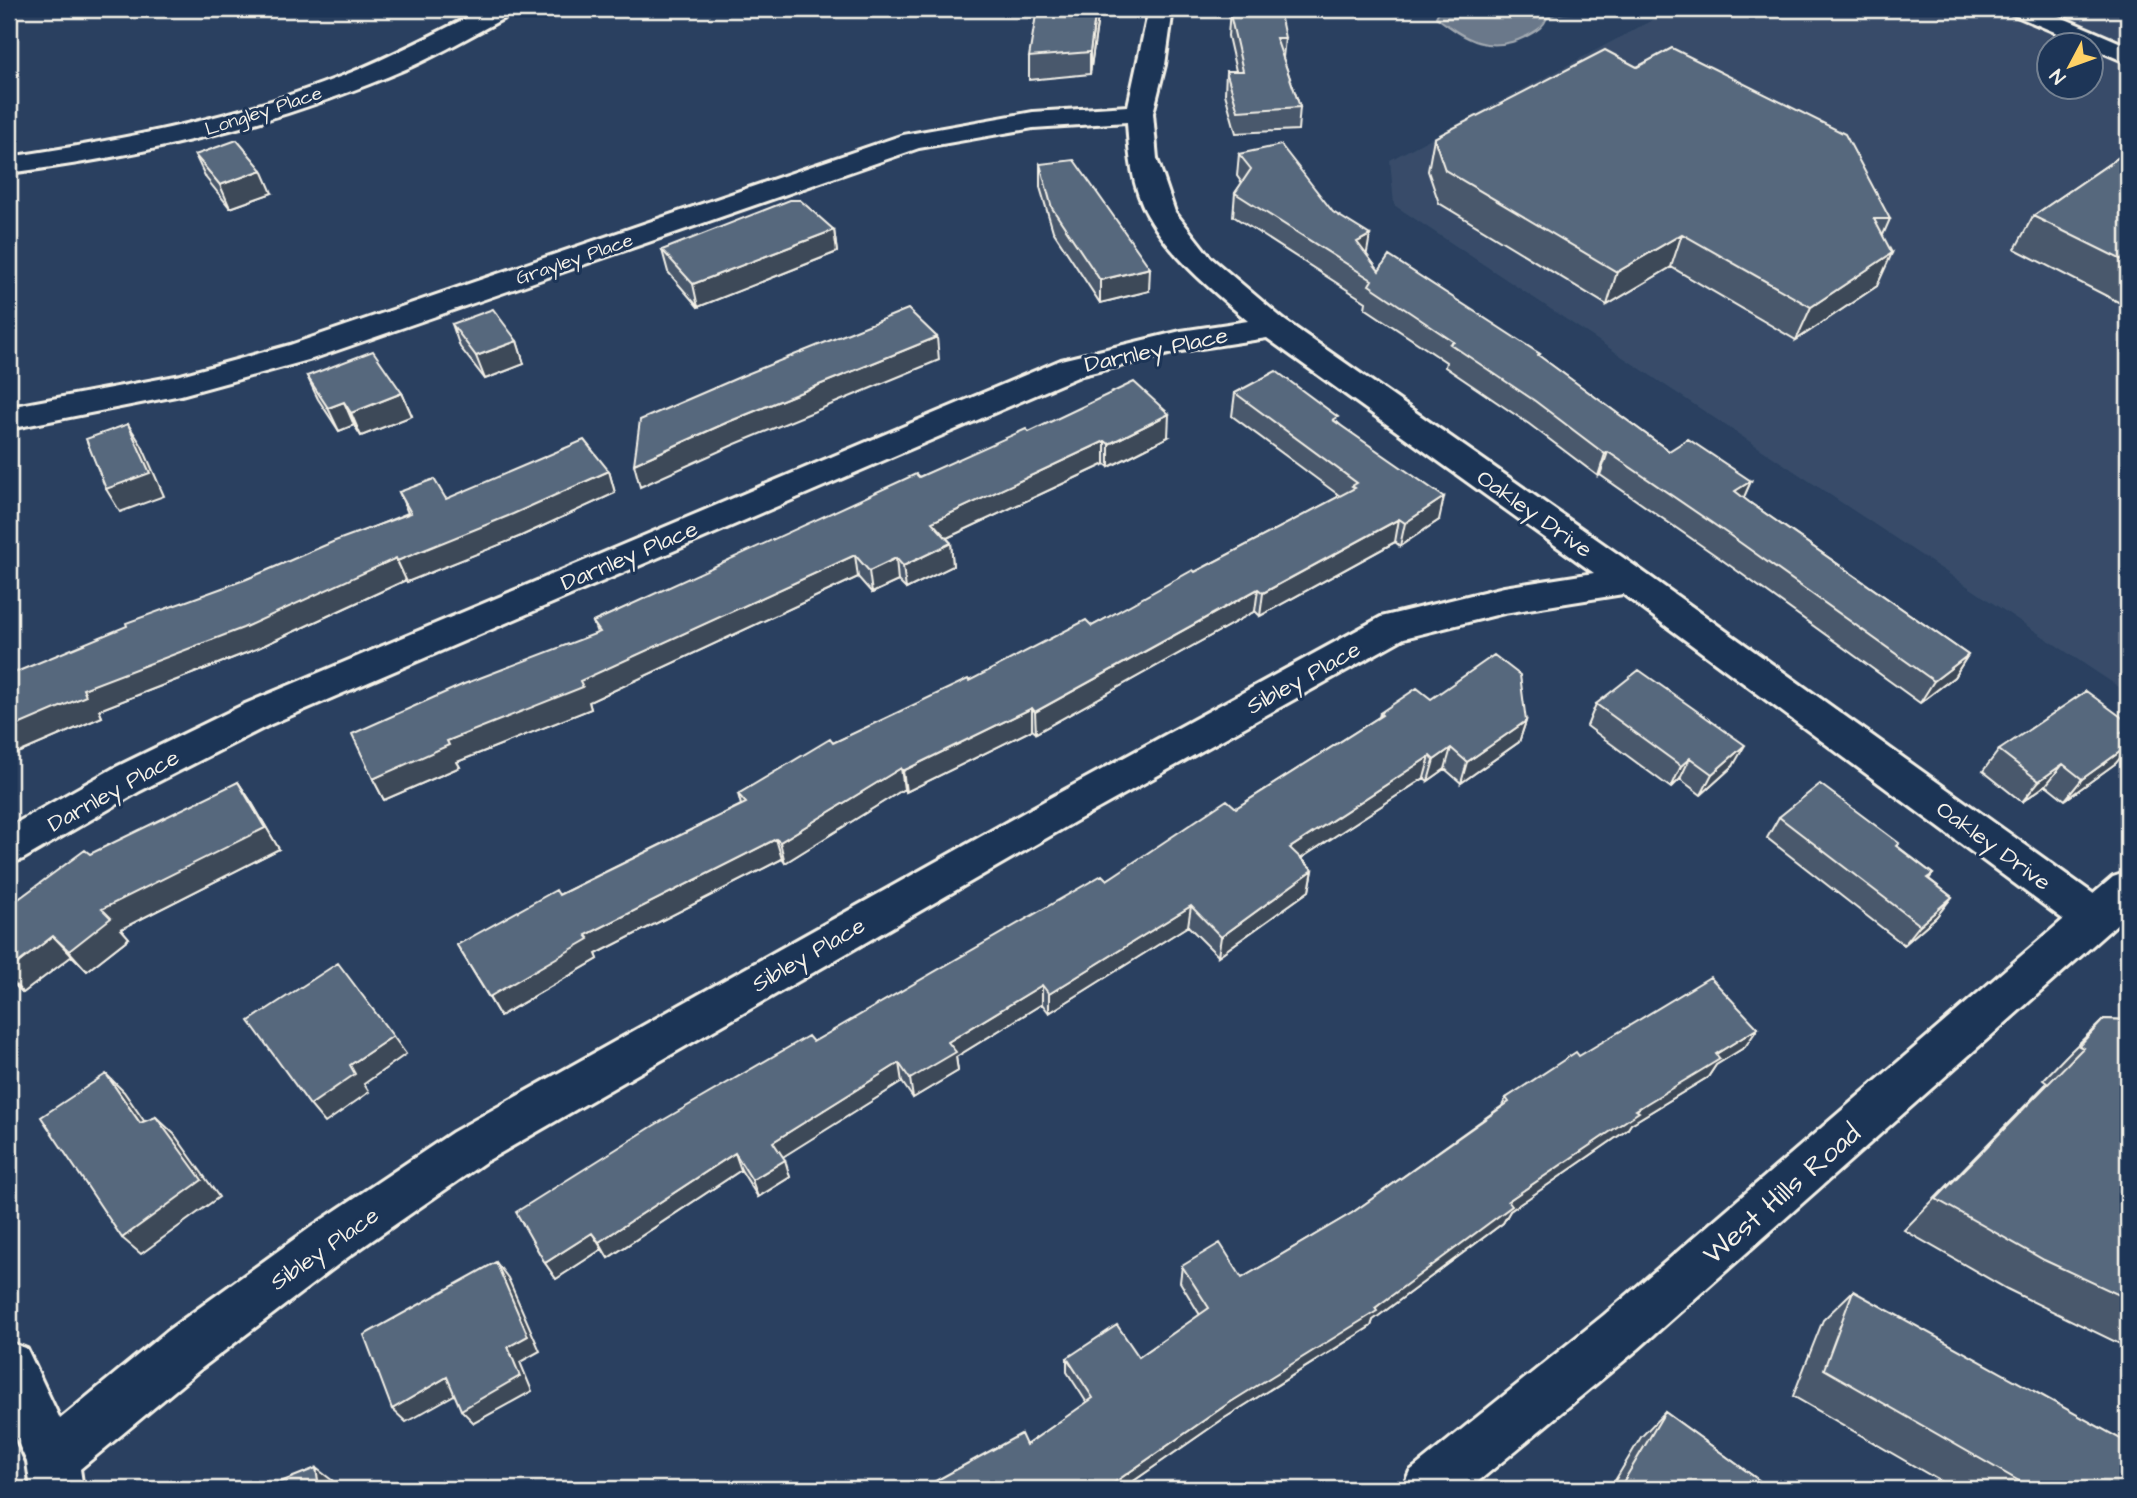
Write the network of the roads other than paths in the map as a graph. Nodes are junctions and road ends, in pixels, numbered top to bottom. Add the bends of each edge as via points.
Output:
1 (502, 9) edge
2 (1161, 9) edge
3 (2021, 9) edge
4 (2128, 55) edge
5 (1140, 113) junction
6 (9, 164) edge
7 (1273, 327) junction
8 (9, 418) edge
9 (1629, 580) junction
10 (9, 847) edge
11 (2128, 889) edge
12 (2094, 918) junction
13 (9, 1367) edge
14 (54, 1474) edge
15 (1428, 1489) edge

1 - 6 street, Longley Place via 399,62 262,114 79,156
2 - 5 street, Oakley Drive
3 - 4 street
5 - 7 street, Oakley Drive via 1143,159 1161,214 1201,264
5 - 8 street, Grayley Place via 1033,120 913,141 300,352 181,385
7 - 9 street, Oakley Drive
7 - 10 street, Darnley Place via 1181,341 1072,367 258,714 126,780
9 - 12 street, Oakley Drive
9 - 14 street, Sibley Place via 1504,600 1395,627 469,1147 196,1341
11 - 12 street, West Hills Road
12 - 15 street, West Hills Road via 1631,1323
13 - 14 street

